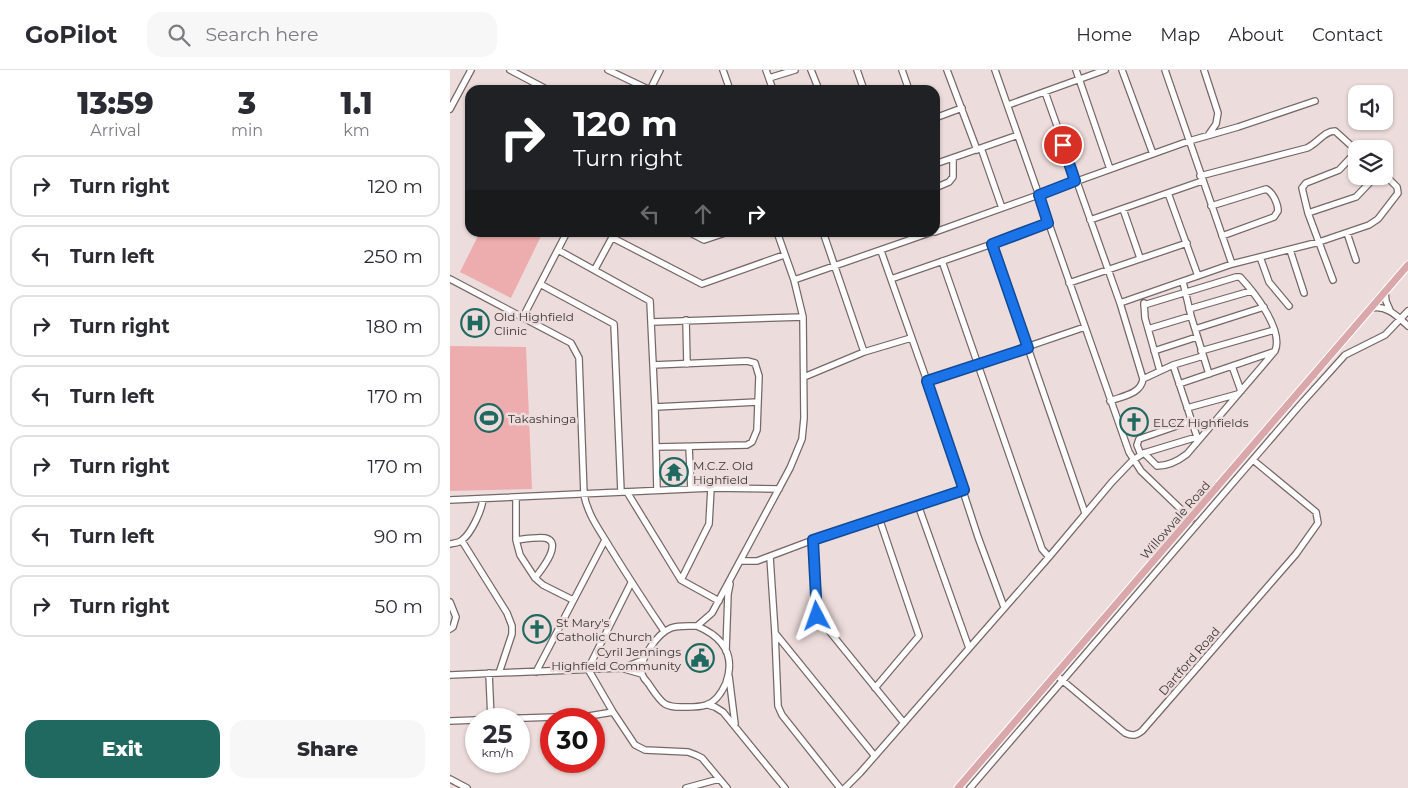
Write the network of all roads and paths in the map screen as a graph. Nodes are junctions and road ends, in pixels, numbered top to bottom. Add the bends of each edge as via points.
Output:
1 (471, 70) edge
2 (510, 70) edge
3 (608, 70) edge
4 (660, 70) edge
5 (723, 70) edge
6 (766, 70) edge
7 (794, 70) edge
8 (810, 70) edge
9 (857, 70) edge
10 (902, 70) edge
11 (947, 70) edge
12 (995, 70) edge
13 (1076, 70) edge
14 (1105, 70) edge
15 (1122, 70) edge
16 (1165, 70) edge
17 (1204, 70) edge
18 (769, 78) junction
19 (1080, 79) junction
20 (538, 85) edge
21 (635, 85) edge
22 (652, 85) edge
23 (728, 85) edge
24 (771, 85) edge
25 (816, 85) edge
26 (862, 85) edge
27 (907, 85) edge
28 (1045, 92) junction
29 (1315, 101) dead end
30 (1008, 105) junction
31 (962, 108) junction
32 (450, 110) edge
33 (940, 116) edge
34 (1209, 134) junction
35 (1018, 136) junction
36 (1189, 141) junction
37 (1348, 144) edge
38 (979, 149) junction
39 (1153, 154) junction
40 (953, 158) junction
41 (1348, 160) edge
42 (940, 162) edge
43 (1110, 169) junction
44 (1201, 179) junction
45 (1075, 181) junction
46 (1393, 183) edge
47 (1367, 185) edge
48 (940, 186) edge
49 (1168, 193) junction
50 (1039, 195) junction
51 (1211, 206) junction
52 (1002, 208) junction
53 (1123, 209) junction
54 (1308, 213) junction
55 (1090, 220) junction
56 (1048, 223) junction
57 (940, 230) edge
58 (1347, 233) junction
59 (1222, 236) junction
60 (564, 237) edge
61 (613, 237) edge
62 (618, 237) edge
63 (698, 237) edge
64 (713, 237) edge
65 (779, 237) edge
66 (825, 237) edge
67 (920, 237) edge
68 (1319, 242) junction
69 (1186, 243) junction
70 (992, 244) junction
71 (558, 250) junction
72 (1290, 250) junction
73 (881, 251) junction
74 (784, 255) junction
75 (1260, 257) junction
76 (1140, 258) junction
77 (1356, 260) dead end
78 (942, 261) junction
79 (1232, 264) junction
80 (1408, 265) edge
81 (834, 267) junction
82 (1107, 269) junction
83 (595, 270) junction
84 (1198, 276) junction
85 (450, 279) edge
86 (891, 279) junction
87 (794, 280) junction
88 (1333, 280) dead end
89 (1069, 282) junction
90 (1183, 282) junction
91 (540, 284) junction
92 (1251, 291) junction
93 (1185, 292) junction
94 (1385, 292) junction
95 (1304, 293) dead end
96 (1146, 295) junction
97 (1120, 303) junction
98 (1144, 305) junction
99 (1289, 306) dead end
100 (1264, 307) junction
101 (1371, 308) junction
102 (1390, 310) junction
103 (1408, 311) edge
104 (1190, 312) junction
105 (803, 317) junction
106 (523, 318) junction
107 (686, 320) junction
108 (1401, 320) junction
109 (652, 322) junction
110 (1408, 326) edge
111 (1086, 327) junction
112 (1195, 328) junction
113 (1148, 329) junction
114 (1274, 330) junction
115 (911, 338) junction
116 (1197, 338) junction
117 (1028, 348) junction
118 (1154, 351) junction
119 (1275, 351) junction
120 (864, 352) junction
121 (1202, 354) junction
122 (687, 364) junction
123 (978, 364) junction
124 (653, 365) junction
125 (1173, 366) junction
126 (1232, 366) junction
127 (1160, 371) junction
128 (1209, 374) junction
129 (804, 377) junction
130 (1143, 379) junction
131 (927, 381) junction
132 (1179, 384) junction
133 (1240, 393) junction
134 (1110, 401) junction
135 (758, 402) junction
136 (656, 407) junction
137 (1187, 408) junction
138 (1191, 421) junction
139 (1197, 439) junction
140 (656, 447) junction
141 (689, 447) junction
142 (1143, 454) junction
143 (1133, 460) junction
144 (1253, 460) junction
145 (711, 488) junction
146 (779, 488) junction
147 (691, 489) junction
148 (657, 490) junction
149 (964, 490) junction
150 (624, 492) junction
151 (584, 495) junction
152 (516, 497) junction
153 (483, 499) junction
154 (450, 500) edge
155 (918, 505) junction
156 (1085, 513) junction
157 (879, 518) junction
158 (1191, 519) junction
159 (516, 540) junction
160 (606, 540) junction
161 (813, 540) junction
162 (462, 541) junction
163 (450, 544) edge
164 (770, 557) junction
165 (1049, 557) junction
166 (741, 561) junction
167 (535, 578) junction
168 (731, 579) junction
169 (681, 580) junction
170 (632, 583) junction
171 (573, 600) junction
172 (719, 601) junction
173 (450, 602) edge
174 (1004, 607) junction
175 (697, 626) junction
176 (450, 629) edge
177 (664, 631) junction
178 (776, 633) junction
179 (969, 648) junction
180 (726, 650) junction
181 (643, 660) junction
182 (621, 668) junction
183 (588, 670) junction
184 (536, 672) junction
185 (489, 673) junction
186 (499, 673) junction
187 (642, 674) junction
188 (729, 674) junction
189 (450, 675) edge
190 (1056, 675) junction
191 (1063, 681) junction
192 (874, 688) junction
193 (708, 705) junction
194 (491, 708) edge
195 (613, 712) junction
196 (530, 718) edge
197 (465, 720) edge
198 (450, 721) edge
199 (904, 723) junction
200 (736, 728) junction
201 (874, 756) junction
202 (450, 779) edge
203 (719, 779) junction
204 (466, 788) edge
205 (686, 788) edge
206 (727, 788) edge
207 (785, 788) edge
208 (840, 788) edge
209 (845, 788) edge
210 (958, 788) edge
211 (970, 788) edge

1 - 32 street
2 - 20 street
3 - 21 street
4 - 22 street
5 - 23 street
6 - 18 street
7 - 18 street
8 - 25 street
9 - 26 street
10 - 27 street
11 - 31 street
12 - 30 street
13 - 19 street
14 - 19 street
15 - 39 street
16 - 36 street
17 - 34 street via 1218,113
18 - 24 street
19 - 28 street
19 - 43 street
28 - 30 street
28 - 45 street
29 - 34 street
30 - 35 street
31 - 33 street
31 - 38 street
34 - 36 street
35 - 38 street
35 - 50 street
36 - 39 street
36 - 44 street
37 - 44 street via 1332,131 1307,148
38 - 40 street
38 - 52 street
39 - 43 street
40 - 42 street
40 - 48 street via 954,177
41 - 54 street via 1339,170 1303,186
43 - 45 street
44 - 49 street
44 - 51 street
45 - 50 street
45 - 55 street
46 - 58 street via 1397,187 1397,196 1374,222
47 - 54 street via 1356,197
49 - 53 street
49 - 69 street
50 - 52 street
50 - 56 street
51 - 59 street
51 - 59 street via 1266,189 1278,206 1274,217
52 - 57 street
53 - 55 street
53 - 76 street
54 - 68 street
55 - 82 street
56 - 70 street
56 - 89 street
58 - 68 street
58 - 77 street
59 - 79 street
60 - 71 street
61 - 83 street
62 - 74 street via 702,284
63 - 64 street via 704,240
65 - 74 street
66 - 81 street
67 - 73 street
68 - 72 street
68 - 88 street
69 - 76 street
69 - 84 street
70 - 78 street
70 - 117 street
71 - 83 street
71 - 91 street
72 - 75 street
72 - 95 street
73 - 81 street
73 - 86 street
74 - 87 street
75 - 79 street
75 - 99 street via 1269,282
76 - 82 street
78 - 86 street
78 - 123 street
79 - 84 street
80 - 94 main road, Willowvale Road
81 - 87 street
81 - 120 street
82 - 89 street
82 - 97 street
83 - 109 street via 649,299
84 - 90 street
85 - 106 street
86 - 115 street
87 - 105 street
89 - 111 street
90 - 93 street
90 - 96 street
91 - 106 street
91 - 150 street via 614,324
92 - 93 street via 1238,276
92 - 100 street
92 - 104 street
93 - 98 street
93 - 104 street
94 - 101 main road, Willowvale Road
94 - 102 street
96 - 97 street
96 - 98 street
97 - 130 street
98 - 113 street
100 - 112 street
100 - 114 street
101 - 102 street
101 - 158 main road, Willowvale Road
102 - 108 street
103 - 108 street
104 - 112 street
104 - 113 street
105 - 107 street
105 - 129 street
106 - 151 street via 571,343 578,354
107 - 109 street
107 - 122 street
108 - 110 street
108 - 144 street via 1378,340 1346,355
109 - 124 street
111 - 117 street
111 - 134 street
112 - 116 street
113 - 118 street
114 - 119 street
114 - 121 street
115 - 120 street
115 - 131 street
116 - 118 street
116 - 121 street
117 - 123 street
117 - 156 street
118 - 127 street
119 - 126 street
119 - 133 street
120 - 129 street
121 - 125 street
121 - 128 street
122 - 124 street
122 - 135 street via 754,363 759,376
123 - 131 street
123 - 165 street via 1042,549
124 - 136 street
125 - 127 street
125 - 132 street
126 - 128 street
126 - 133 street
127 - 130 street
128 - 132 street
129 - 146 street via 802,439
130 - 134 street via 1138,390
131 - 149 street
132 - 137 street
133 - 137 street
133 - 139 street
134 - 143 street
135 - 136 street
135 - 141 street via 757,430 752,442
136 - 140 street
137 - 138 street
138 - 139 street
138 - 142 street via 1139,440 1137,443
139 - 142 street
139 - 142 street via 1187,454 1163,466 1157,466
140 - 141 street
140 - 148 street
141 - 147 street
142 - 143 street
143 - 156 street
143 - 158 street
144 - 191 street
144 - 191 street, Dartford Road via 1316,512 1319,519 1316,528 1296,554 1138,734 1131,736 1118,728
145 - 146 street
145 - 147 street
145 - 169 street via 709,524
146 - 166 street
147 - 148 street
148 - 150 street
149 - 155 street
149 - 174 street
150 - 151 street
150 - 169 street
151 - 152 street
151 - 160 street via 590,516
152 - 153 street
152 - 159 street
153 - 154 street
153 - 162 street via 471,529
155 - 157 street
155 - 179 street
156 - 165 street
157 - 161 street
157 - 192 street via 919,636
158 - 190 main road, Willowvale Road
159 - 167 street via 520,554
159 - 167 street via 541,538 552,542 551,552
160 - 170 street
160 - 171 street
161 - 164 street
161 - 192 street via 817,616
162 - 163 street
162 - 186 street via 512,626
164 - 166 street
164 - 178 street
165 - 174 street
166 - 168 street
167 - 171 street via 542,585
168 - 172 street
168 - 180 street
169 - 172 street
170 - 177 street
170 - 183 street
171 - 184 street
172 - 175 street via 706,620
173 - 176 street via 456,617 454,627
174 - 179 street
175 - 177 street via 680,625
175 - 180 street via 709,631
177 - 181 street
178 - 201 street
178 - 208 street via 780,711
179 - 199 street
180 - 188 street
181 - 182 street
181 - 187 street
182 - 183 street
182 - 187 street
183 - 184 street
183 - 195 street
184 - 186 street
185 - 186 street
185 - 189 street
185 - 194 street
187 - 193 street via 668,705
188 - 193 street via 724,688
188 - 200 street
190 - 191 street, Dartford Road
190 - 210 main road, Willowvale Road
191 - 211 street
192 - 199 street
193 - 200 street via 723,712
195 - 196 street
195 - 203 street via 635,745 645,750 696,754
197 - 198 street
199 - 201 street
200 - 207 street
201 - 209 street
202 - 204 street
203 - 205 street
203 - 206 street

